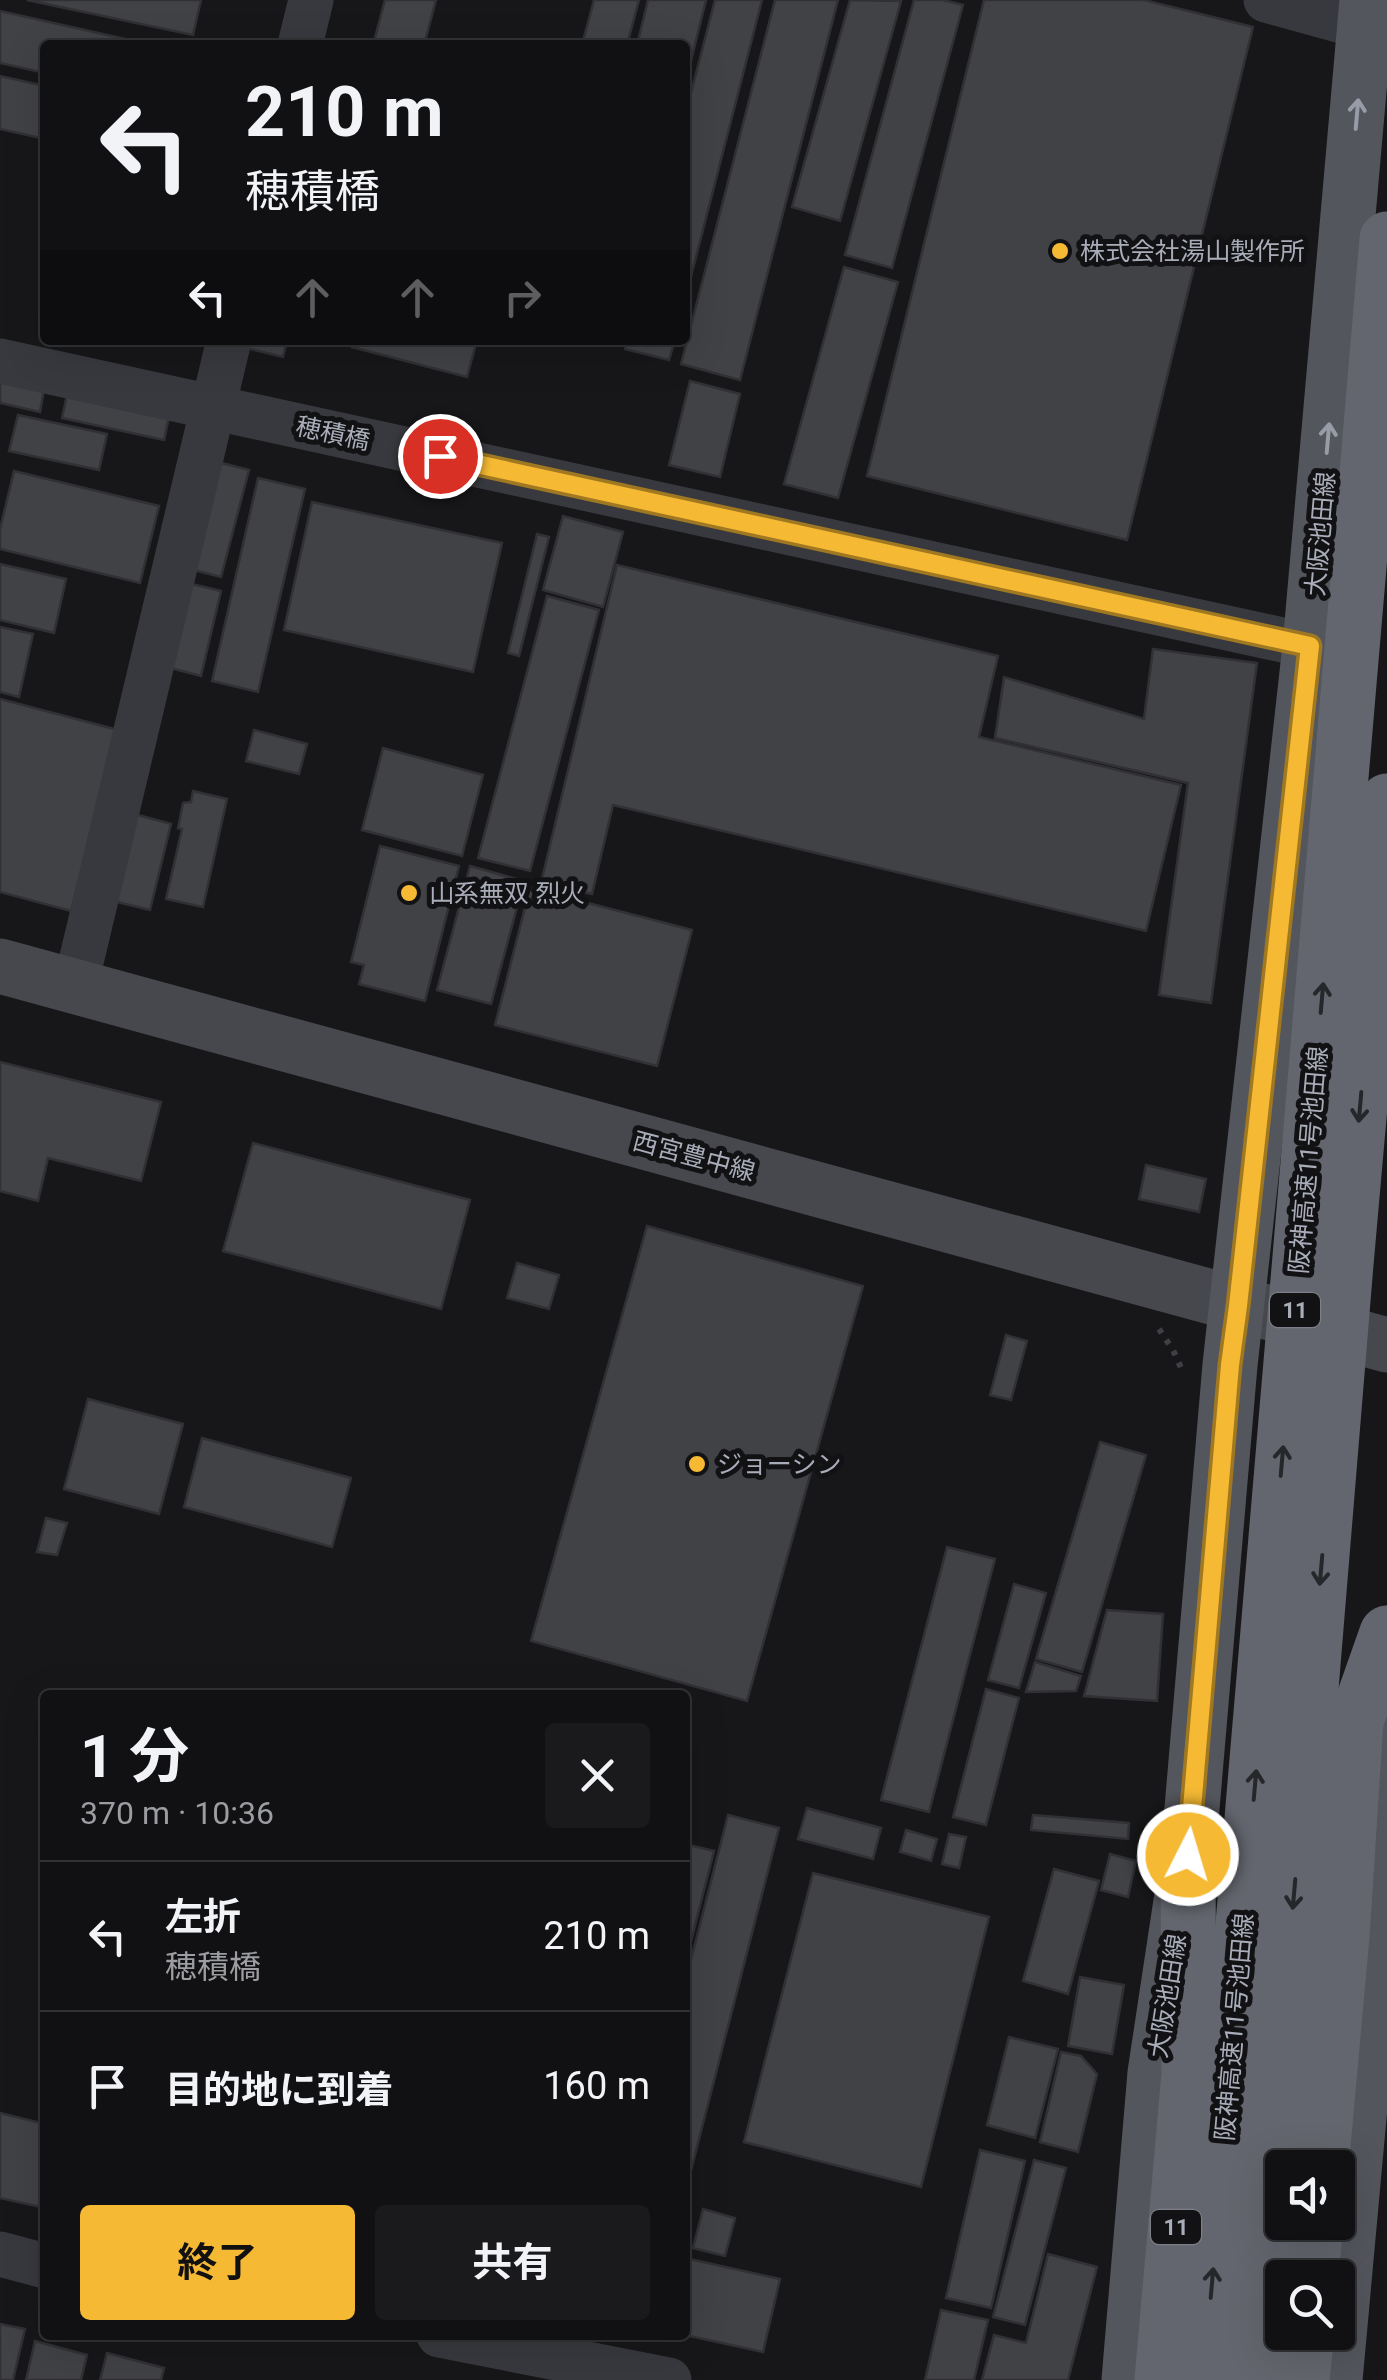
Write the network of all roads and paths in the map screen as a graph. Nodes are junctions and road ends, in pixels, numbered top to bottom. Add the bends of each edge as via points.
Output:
1 (311, 0) edge
2 (1266, 0) edge
3 (1366, 14) edge
4 (301, 40) edge
5 (1387, 239) edge
6 (228, 345) edge
7 (0, 361) edge
8 (213, 406) junction
9 (1310, 646) junction
10 (1387, 663) edge
11 (1387, 801) edge
12 (0, 966) edge
13 (75, 987) junction
14 (1238, 1306) junction
15 (1158, 1329) dead end
16 (1387, 1346) edge
17 (1188, 1382) dead end
18 (1387, 1633) edge
19 (1387, 1739) edge
20 (1188, 1855) junction
21 (1323, 2150) edge
22 (0, 2254) edge
23 (40, 2265) edge
24 (465, 2340) edge
25 (1305, 2350) edge
26 (670, 2380) edge
27 (1129, 2380) edge
28 (1162, 2380) edge
29 (1204, 2380) edge
30 (1254, 2380) edge
31 (1302, 2380) edge
32 (1335, 2380) edge

1 - 4 street
2 - 3 street
9 -> 3 main road, 大阪池田線
29 -> 5 highway, 阪神高速11号池田線 / 11, bridge
6 - 8 street
7 - 8 street, 穂積橋
8 - 9 street, 穂積橋
8 - 13 street
9 - 10 main road
9 - 14 main road, 大阪池田線
11 -> 30 highway, 阪神高速11号池田線 / 11, bridge
12 - 13 main road, 西宮豊中線
13 - 14 main road, 西宮豊中線
14 - 16 main road, 西宮豊中線
14 - 20 main road, 大阪池田線
15 - 17 path
18 - 21 highway via 1356,1721
19 - 32 main road
20 - 27 main road, 大阪池田線 via 1155,2074
20 - 28 highway, 11 via 1189,2074
22 - 23 street
24 - 26 street
25 - 31 highway

